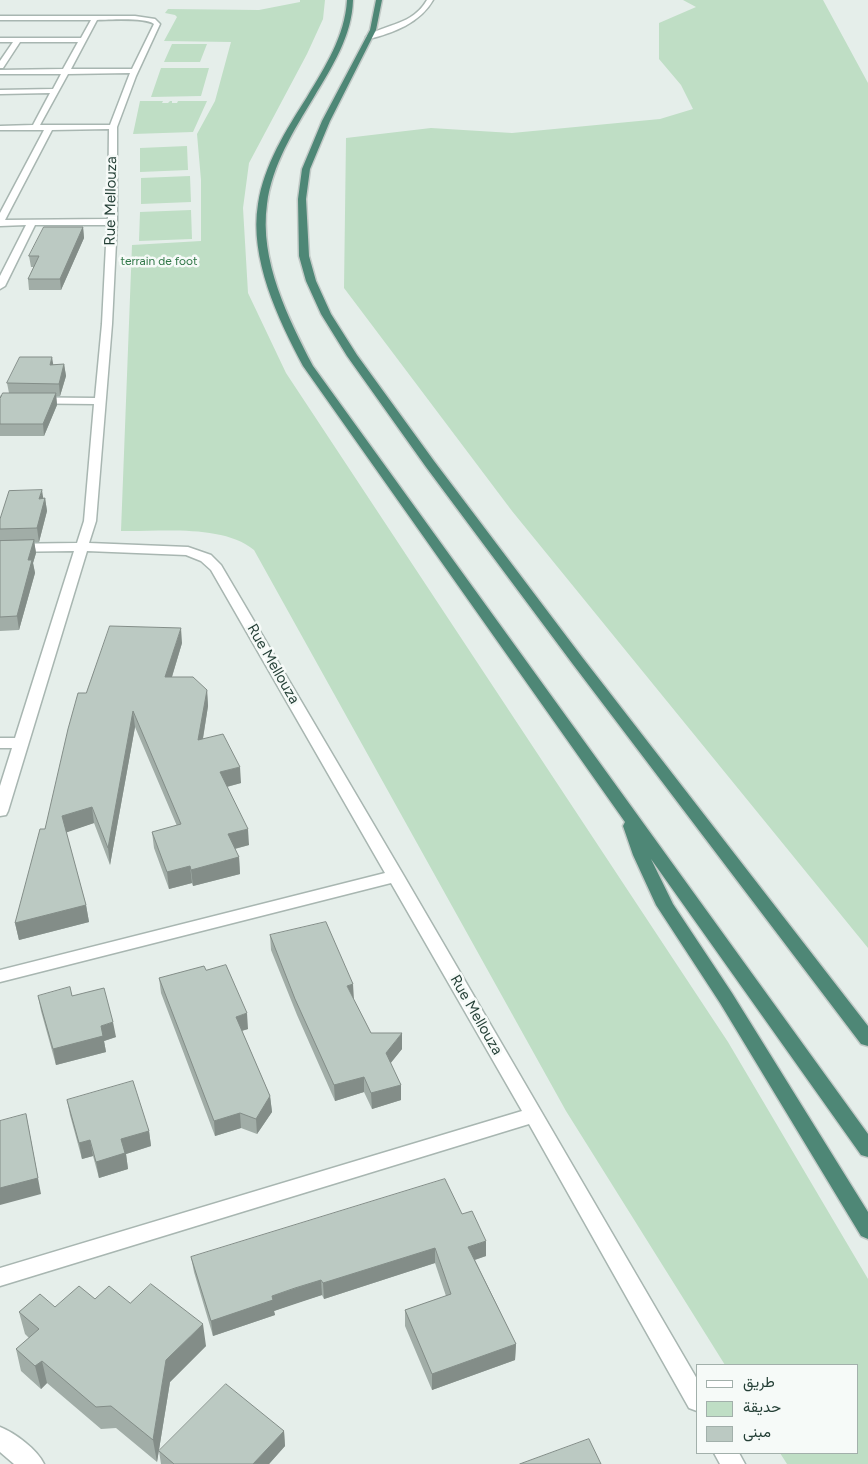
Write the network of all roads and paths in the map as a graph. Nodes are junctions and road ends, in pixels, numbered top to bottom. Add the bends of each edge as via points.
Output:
1 (350, 0) edge
2 (378, 0) edge
3 (430, 0) edge
4 (0, 18) edge
5 (96, 18) junction
6 (369, 38) junction
7 (0, 40) edge
8 (18, 40) junction
9 (83, 40) junction
10 (0, 66) edge
11 (0, 72) edge
12 (65, 72) junction
13 (134, 72) junction
14 (54, 91) junction
15 (0, 92) edge
16 (0, 128) edge
17 (35, 128) junction
18 (49, 128) junction
19 (113, 128) junction
20 (0, 222) edge
21 (112, 222) junction
22 (32, 223) junction
23 (11, 264) junction
24 (0, 265) edge
25 (0, 286) edge
26 (0, 400) edge
27 (100, 401) junction
28 (82, 547) junction
29 (0, 548) edge
30 (0, 743) edge
31 (21, 743) junction
32 (626, 810) junction
33 (0, 811) edge
34 (396, 876) junction
35 (0, 976) edge
36 (868, 1039) edge
37 (534, 1115) junction
38 (868, 1149) edge
39 (868, 1230) edge
40 (0, 1277) edge
41 (696, 1399) edge
42 (0, 1438) edge
43 (32, 1464) edge

1 - 32 highway via 347,25 339,47 289,133 272,169 262,201 265,263 286,325 308,366
2 - 6 highway
3 - 6 street via 423,10 400,26
4 - 5 street
5 - 9 street
5 - 13 street, Rue Mellouza via 142,18 156,22
6 - 36 highway via 326,121 306,169 302,199 304,256 326,314 352,356 430,464
7 - 8 street
8 - 9 street
8 - 10 street
9 - 12 street
11 - 12 street
12 - 13 street
12 - 14 street
13 - 19 street, Rue Mellouza
14 - 15 street
14 - 17 street
16 - 17 street
17 - 18 street
18 - 19 street
18 - 20 street
19 - 21 street, Rue Mellouza
20 - 22 street
21 - 22 street
21 - 27 street, Rue Mellouza
22 - 23 street
23 - 24 street
23 - 25 street
26 - 27 street
27 - 28 street, Rue Mellouza via 90,521
28 - 29 street
28 - 31 street
28 - 34 street, Rue Mellouza via 188,551 212,563
30 - 31 street
31 - 33 street
32 - 38 highway
32 - 39 highway via 641,854 665,905
34 - 35 street
34 - 37 street, Rue Mellouza
37 - 40 street
37 - 41 street, Rue Mellouza
42 - 43 street

